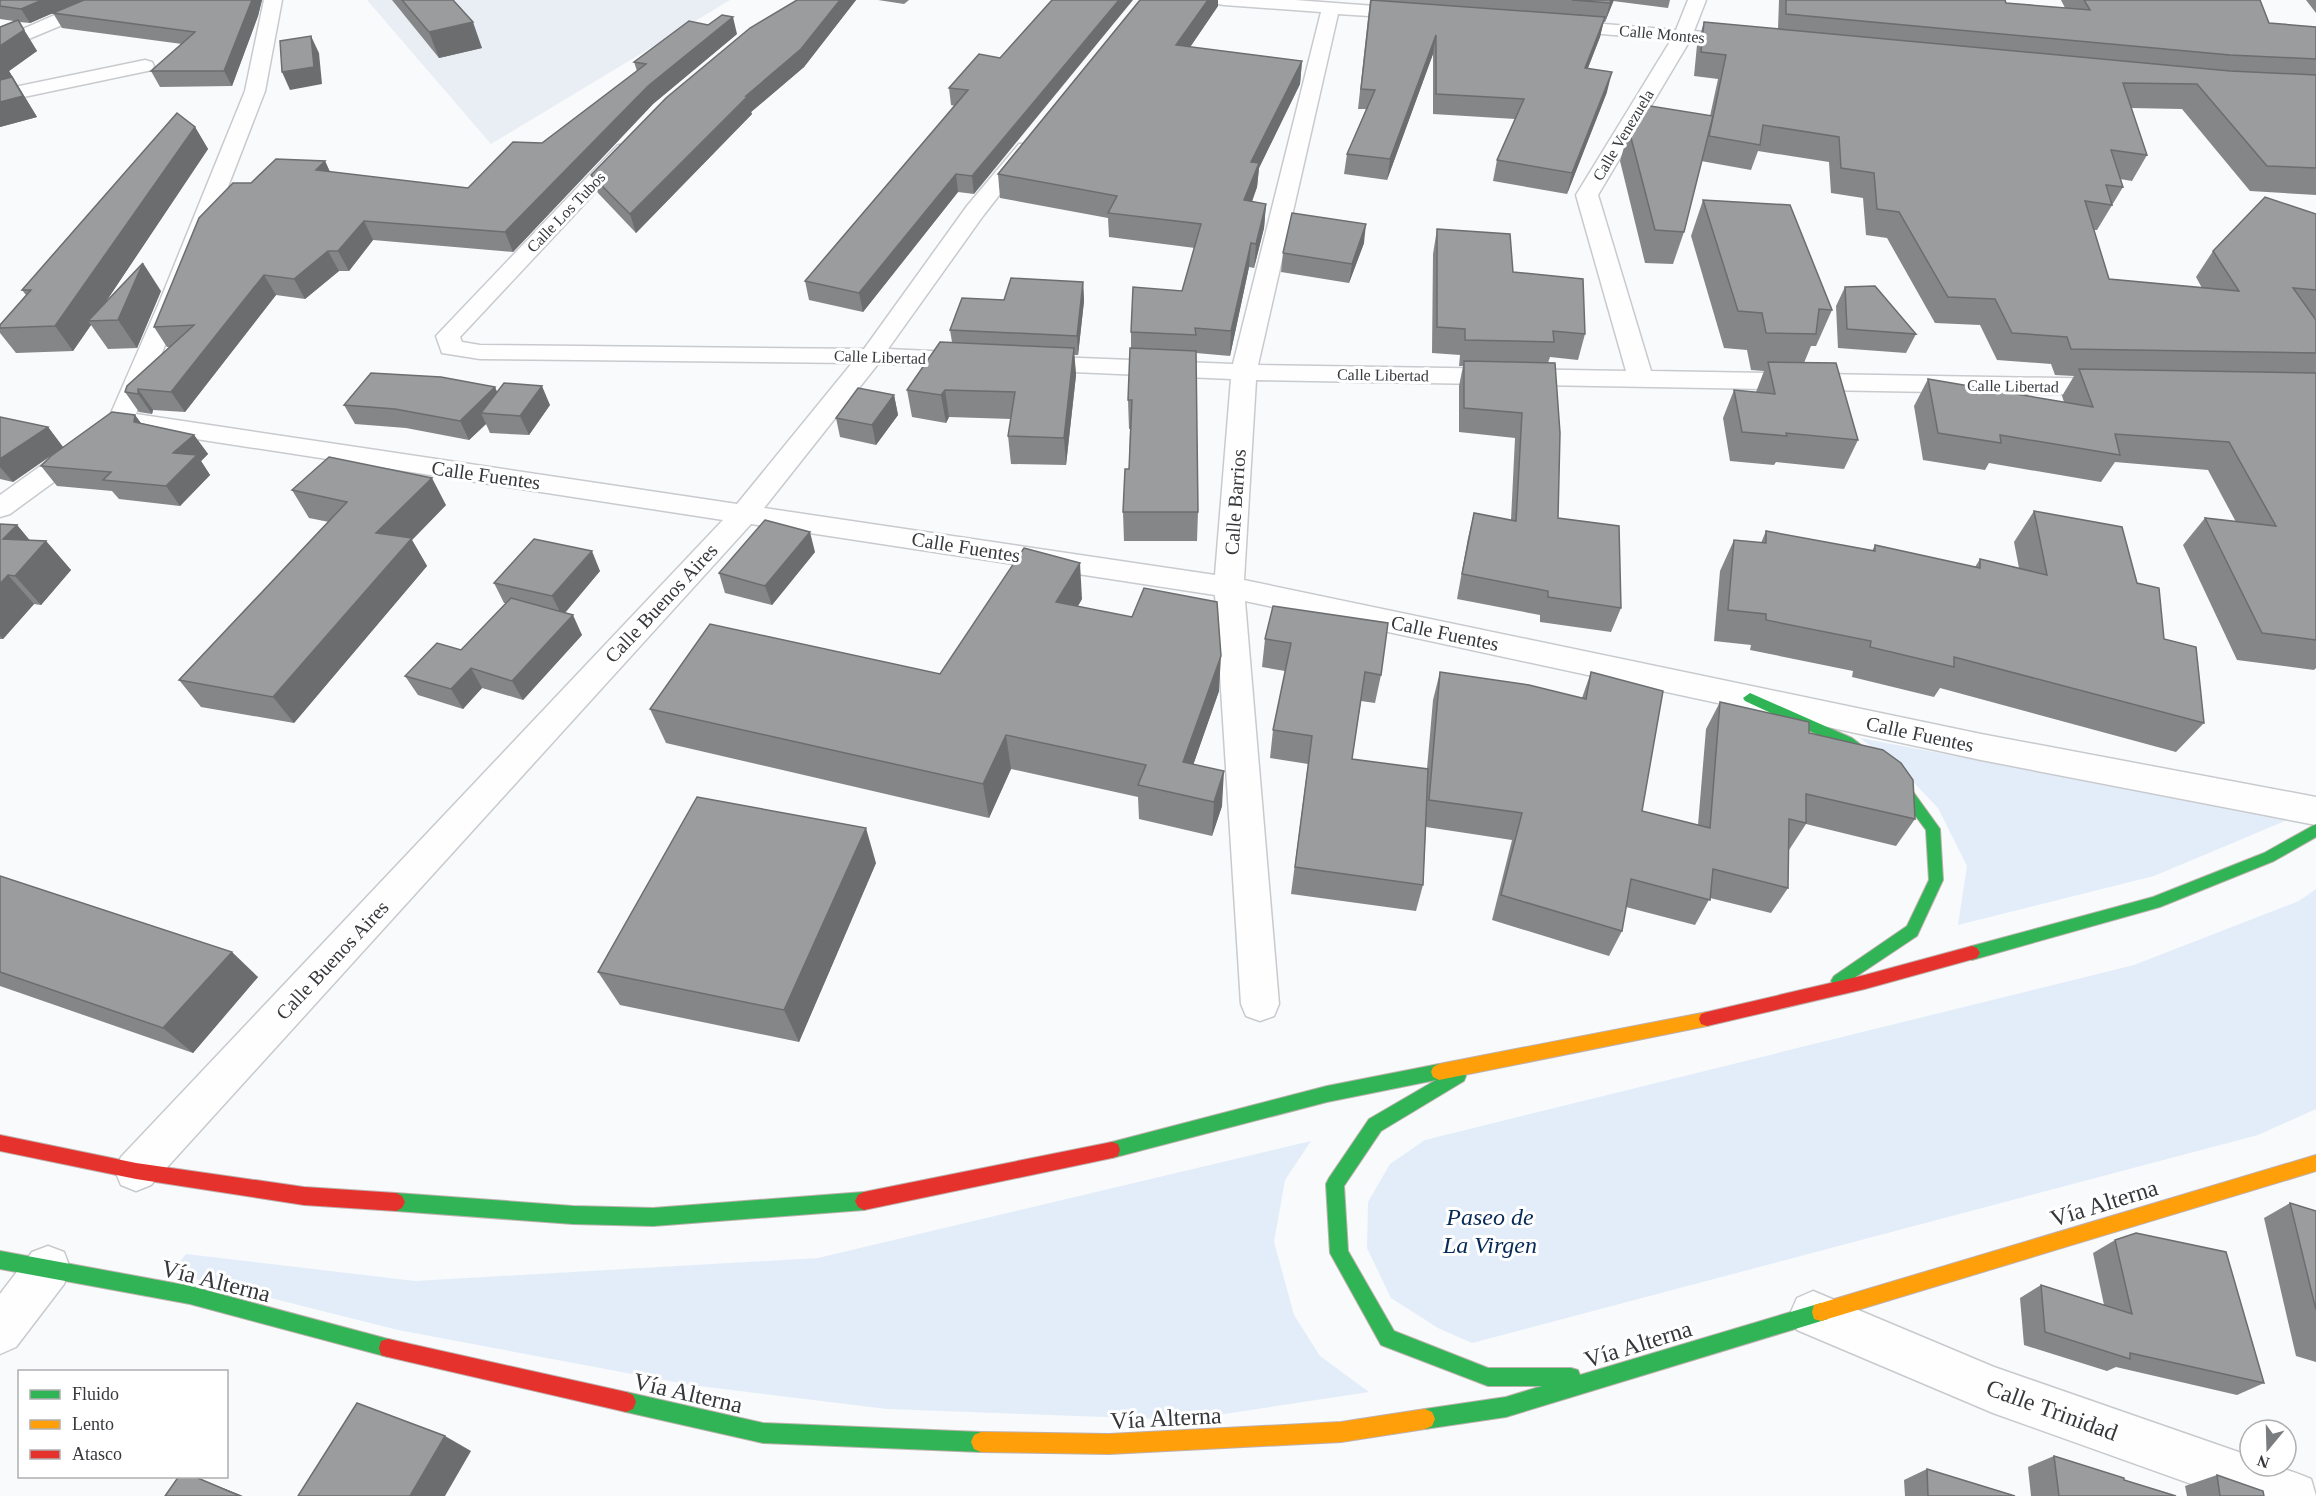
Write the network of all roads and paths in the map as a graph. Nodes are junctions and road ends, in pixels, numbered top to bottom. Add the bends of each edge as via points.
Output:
1 (101, 0) edge
2 (273, 0) edge
3 (1224, 0) edge
4 (1697, 0) edge
5 (1330, 9) junction
6 (1430, 15) edge
7 (1533, 23) edge
8 (1683, 36) junction
9 (1766, 44) edge
10 (0, 46) edge
11 (145, 66) dead end
12 (0, 96) edge
13 (1041, 128) edge
14 (637, 136) edge
15 (451, 348) joint
16 (871, 356) junction
17 (1244, 372) junction
18 (1641, 380) junction
19 (2138, 387) edge
20 (121, 420) junction
21 (0, 508) edge
22 (745, 513) junction
23 (1228, 587) junction
24 (1750, 698) junction
25 (2316, 811) edge
26 (2316, 830) edge
27 (1823, 992) junction
28 (1260, 1005) dead end
29 (1477, 1065) junction
30 (0, 1143) edge
31 (2316, 1163) edge
32 (136, 1171) junction
33 (0, 1260) edge
34 (48, 1268) junction
35 (1813, 1314) junction
36 (0, 1331) edge
37 (1603, 1378) junction
38 (2294, 1496) edge

1 - 10 street
2 - 20 street via 255,91
3 - 5 street
4 - 8 street, Calle Venezuela
5 - 6 street
5 - 17 street, Calle Barrios
7 - 8 street, Calle Montes
8 - 9 street, Calle Montes
8 - 18 street, Calle Venezuela via 1587,195
11 - 12 street
13 - 16 street, Calle Buenos Aires via 975,211
14 - 15 street, Calle Los Tubos via 448,336
15 - 16 street, Calle Libertad via 480,352
16 - 17 street, Calle Libertad
16 - 22 street, Calle Buenos Aires
17 - 18 street, Calle Libertad
17 - 23 street, Calle Barrios
18 - 19 street, Calle Libertad
20 - 21 street
20 - 22 street, Calle Fuentes
22 - 23 street, Calle Fuentes
22 - 32 street, Calle Buenos Aires
23 - 24 street, Calle Fuentes
23 - 28 street, Calle Barrios
24 - 25 street, Calle Fuentes
24 - 27 highway via 1847,742 1896,779 1933,829 1936,880 1912,931
26 - 27 highway via 2269,857 2155,903
27 - 29 highway via 1674,1027
29 - 32 highway via 1327,1094 1084,1157 870,1201 653,1217 573,1215 304,1196
29 - 37 highway via 1375,1125 1335,1184 1339,1253 1388,1338 1488,1377
30 - 32 highway
31 - 35 highway, Vía Alterna
33 - 34 highway, Vía Alterna
34 - 36 street
34 - 37 highway, Vía Alterna via 190,1296 402,1353 762,1433 942,1442 1109,1444 1341,1432 1506,1407
35 - 37 highway, Vía Alterna
35 - 38 street, Calle Trinidad via 1993,1389

